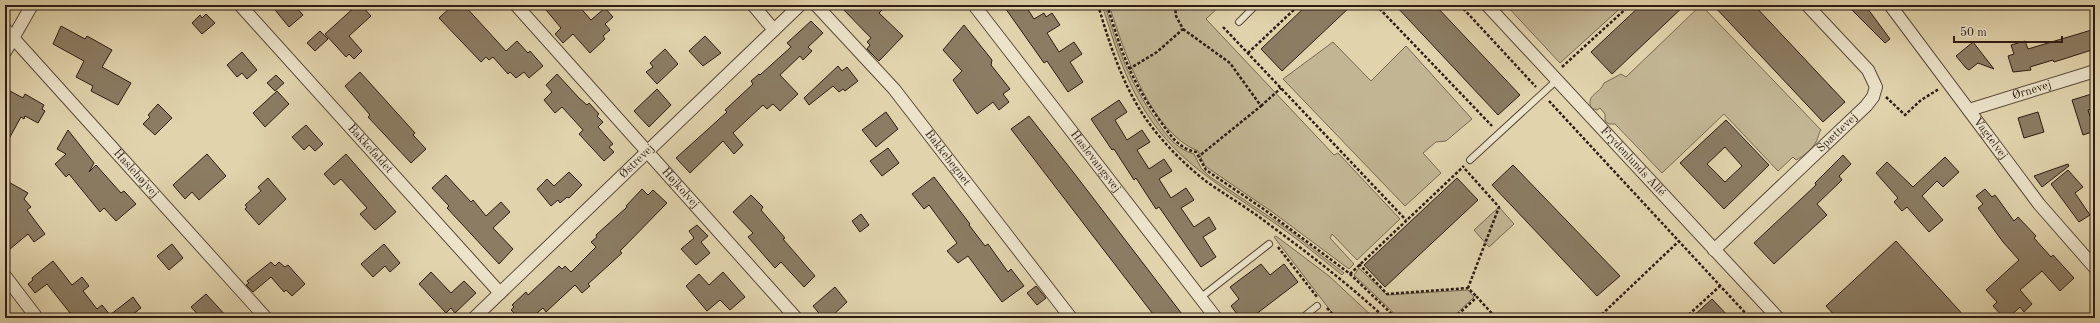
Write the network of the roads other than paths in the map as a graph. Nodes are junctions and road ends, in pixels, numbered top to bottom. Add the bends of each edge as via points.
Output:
1 (32, 5) edge
2 (240, 5) edge
3 (516, 5) edge
4 (753, 5) edge
5 (800, 5) edge
6 (816, 5) edge
7 (974, 5) edge
8 (1256, 5) edge
9 (1487, 5) edge
10 (1807, 5) edge
11 (1890, 5) edge
12 (1239, 22) dead end
13 (774, 30) junction
14 (9, 34) edge
15 (5, 52) edge
16 (2095, 71) edge
17 (1555, 78) junction
18 (1969, 110) junction
19 (648, 151) junction
20 (1470, 160) road end
21 (1273, 244) road end
22 (1714, 250) junction
23 (2093, 262) edge
24 (5, 276) edge
25 (500, 292) junction
26 (1200, 298) junction
27 (1320, 304) road end
28 (794, 317) edge
29 (37, 318) edge
30 (266, 318) edge
31 (474, 318) edge
32 (1072, 318) edge
33 (1216, 318) edge
34 (1302, 318) edge
35 (1778, 318) edge

1 - 14 street
2 - 25 street, Bakkefaldet
3 - 19 street, Højkolvej
4 - 13 street
5 - 13 street, Østrevej
6 - 32 street, Bakkehegnet via 894,89
7 - 26 street, Haslevangsvej
8 - 12 lane
9 - 17 street, Frydenlunds Allé
10 - 22 street, Spættevej via 1868,70 1876,87 1873,97
11 - 18 street, Vagtelvej
13 - 19 street, Østrevej
14 - 15 street
14 - 30 street, Haslehøjvej
16 - 18 street, Ørnevej
17 - 20 lane
17 - 22 street, Frydenlunds Allé
18 - 23 street, Vagtelvej via 2039,204
19 - 25 street, Østrevej
19 - 28 street, Højkolvej
21 - 26 lane
22 - 35 street, Frydenlunds Allé
24 - 29 street
25 - 31 street, Østrevej
26 - 33 street, Haslevangsvej
27 - 34 lane

